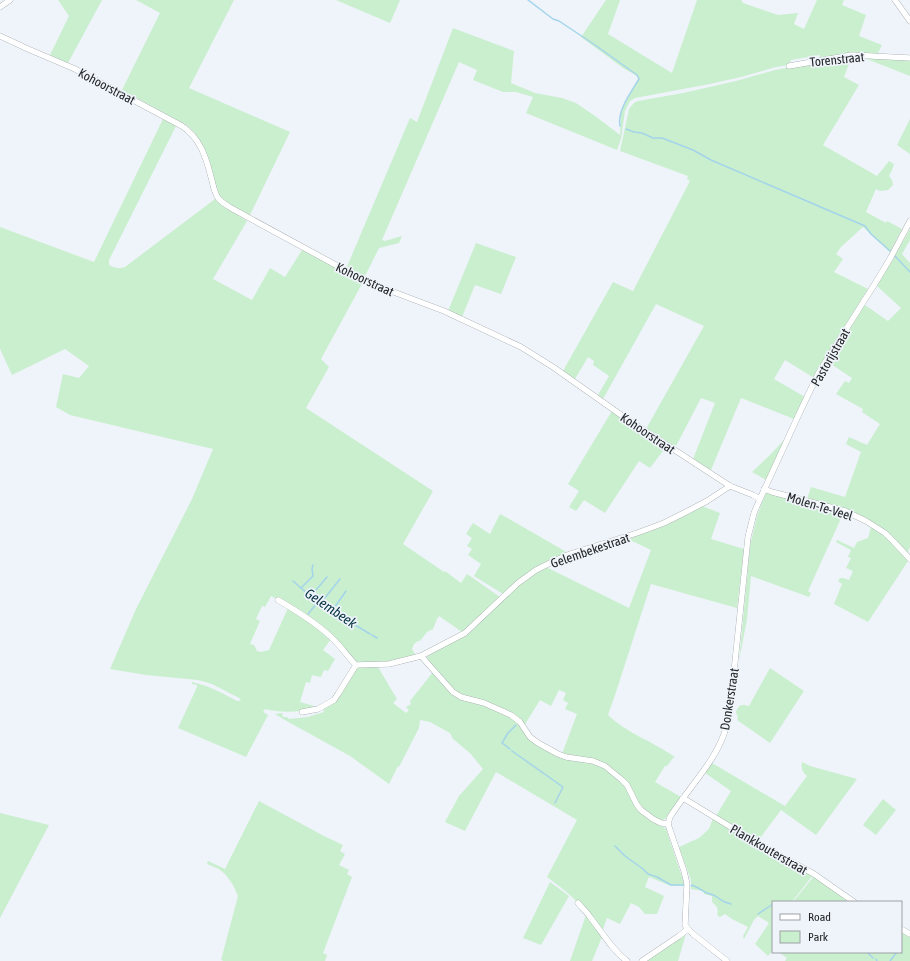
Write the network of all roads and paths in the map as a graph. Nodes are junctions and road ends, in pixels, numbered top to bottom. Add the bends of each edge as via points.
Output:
1 (10, 0) edge
2 (895, 0) edge
3 (0, 7) edge
4 (910, 21) edge
5 (0, 36) edge
6 (910, 58) edge
7 (789, 66) dead end
8 (910, 222) edge
9 (730, 486) junction
10 (764, 489) junction
11 (760, 499) junction
12 (910, 559) edge
13 (278, 600) dead end
14 (421, 656) junction
15 (356, 665) junction
16 (302, 712) dead end
17 (683, 798) junction
18 (668, 824) junction
19 (853, 901) edge
20 (578, 903) dead end
21 (688, 929) junction
22 (627, 961) edge
23 (642, 961) edge
24 (727, 961) edge

1 - 3 street
2 - 4 street
5 - 9 street, Kohoorstraat via 75,69 189,130 202,149 218,198 230,208 367,282 455,316 536,355 624,417
6 - 7 street, Torenstraat via 852,55
8 - 10 street, Pastorijstraat via 876,282 819,372
9 - 11 street, Kohoorstraat
9 - 14 street, Gelembekestraat via 664,523 570,554 536,570 518,583 465,633
10 - 11 street, Pastorijstraat
10 - 12 street, Molen-Te-Veel via 845,511 866,521 884,533
11 - 17 street, Donkerstraat via 748,537 727,724 712,757
13 - 15 street via 324,631
14 - 15 street, Gelembekestraat via 389,664
14 - 18 street via 453,692 516,718 530,737 551,751 605,766 627,785 646,814
15 - 16 street via 334,700 318,709
17 - 18 street, Donkerstraat
17 - 19 street, Plankkouterstraat via 814,874
18 - 21 street via 686,877 688,896 685,925
20 - 22 street
21 - 23 street
21 - 24 street

